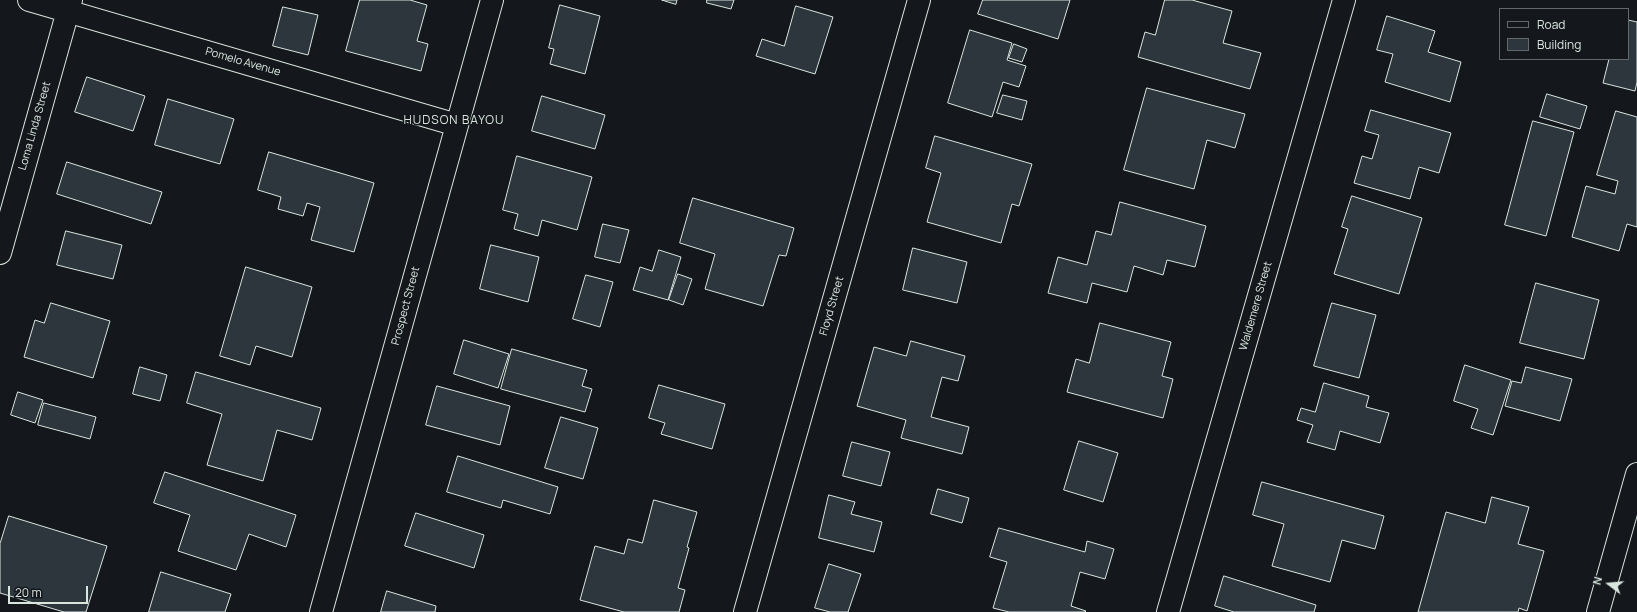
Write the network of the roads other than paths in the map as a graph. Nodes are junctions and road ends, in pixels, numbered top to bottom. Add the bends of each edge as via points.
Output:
1 (29, 0) edge
2 (492, 0) edge
3 (919, 0) edge
4 (1344, 0) edge
5 (69, 6) edge
6 (456, 125) junction
7 (0, 253) edge
8 (1637, 474) edge
9 (321, 612) edge
10 (745, 612) edge
11 (1168, 612) edge
12 (1598, 612) edge

1 - 5 street, Pomelo Avenue
2 - 6 street, Prospect Street
3 - 10 street, Floyd Street
4 - 11 street, Waldemere Street
5 - 6 street, Pomelo Avenue
5 - 7 street, Loma Linda Street
6 - 9 street, Prospect Street
8 - 12 street

